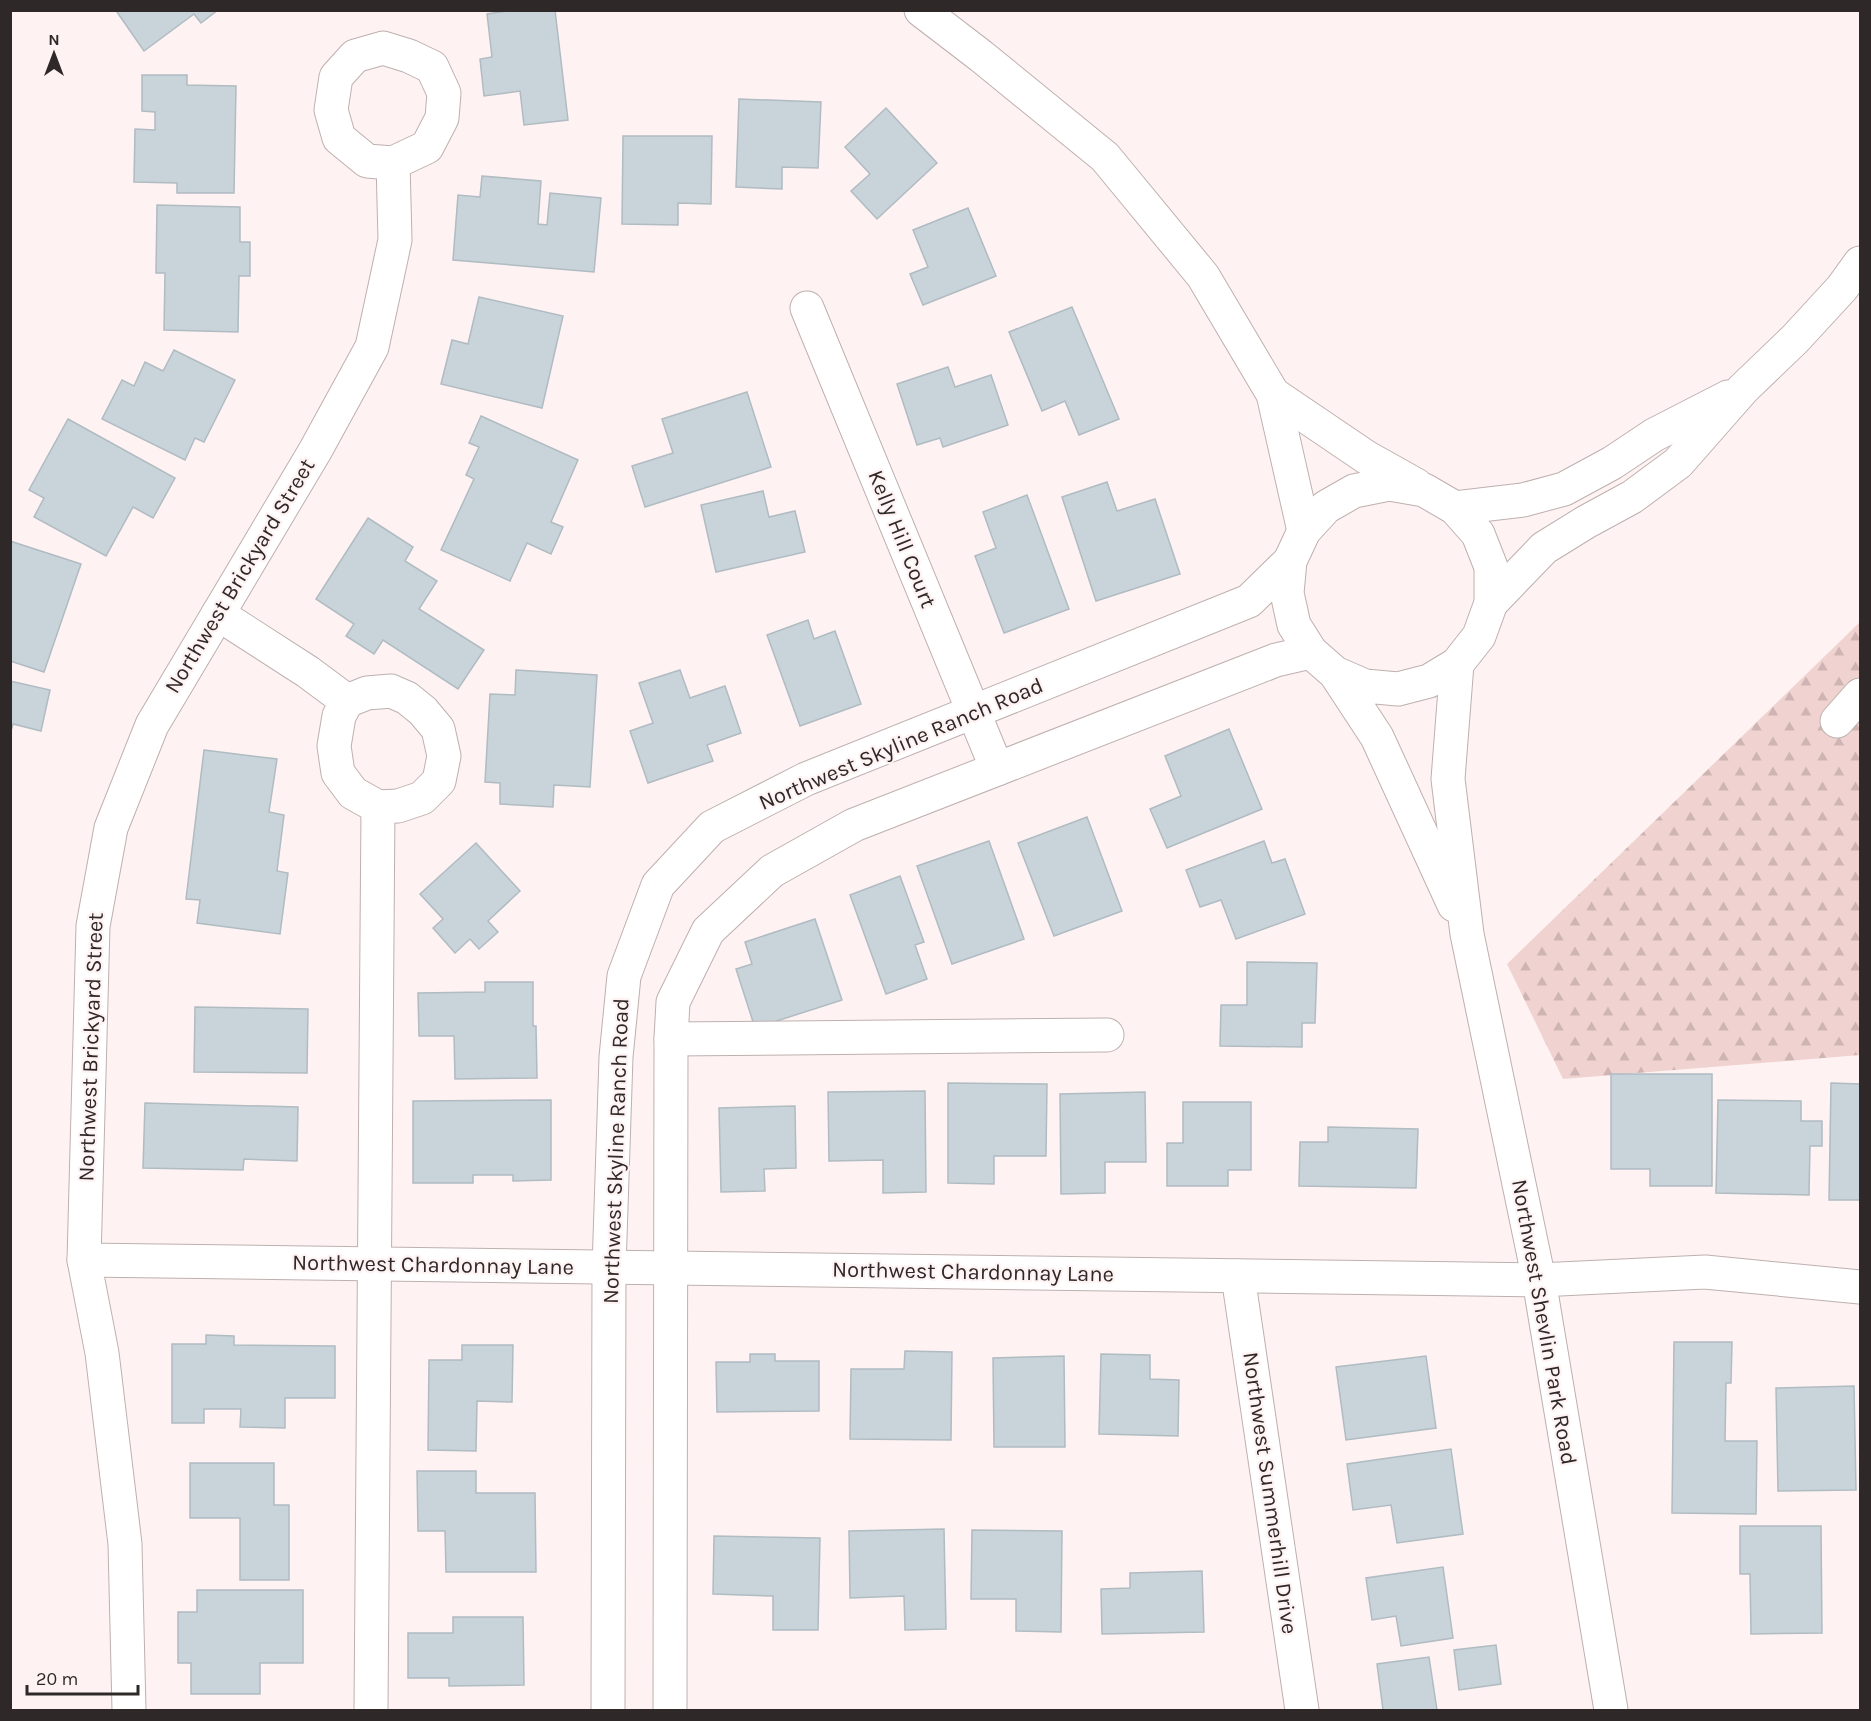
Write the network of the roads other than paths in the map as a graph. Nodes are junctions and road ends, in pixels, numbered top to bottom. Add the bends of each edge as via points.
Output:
1 (921, 10) edge
2 (393, 163) dead end
3 (1860, 263) edge
4 (807, 308) dead end
5 (1743, 389) junction
6 (1273, 394) junction
7 (1424, 490) junction
8 (1455, 508) junction
9 (1304, 531) junction
10 (1290, 561) junction
11 (1491, 603) junction
12 (218, 614) junction
13 (1311, 652) junction
14 (1457, 664) junction
15 (1335, 673) junction
16 (1860, 695) edge
17 (347, 701) junction
18 (973, 711) junction
19 (1838, 721) dead end
20 (997, 769) junction
21 (378, 807) junction
22 (1467, 934) junction
23 (1107, 1035) dead end
24 (671, 1040) junction
25 (84, 1260) junction
26 (375, 1263) junction
27 (609, 1268) junction
28 (670, 1268) junction
29 (1238, 1276) junction
30 (1539, 1280) junction
31 (1860, 1287) edge
32 (129, 1710) edge
33 (370, 1710) edge
34 (608, 1710) edge
35 (670, 1710) edge
36 (1302, 1710) edge
37 (1611, 1710) edge

1 - 6 street via 1105,157 1203,276
2 - 12 street, Northwest Brickyard Street via 395,240 372,347
3 - 5 street via 1803,330
4 - 18 street, Kelly Hill Court
5 - 8 street via 1654,435 1564,489 1523,500
5 - 11 street via 1678,463 1632,497 1544,548
6 - 7 street via 1366,457
6 - 9 street
7 - 8 street
7 - 9 street via 1389,484 1354,491 1326,507
8 - 11 street via 1478,534 1491,567
9 - 10 street
10 - 13 street via 1287,593 1294,625
10 - 18 street, Northwest Skyline Ranch Road via 1249,601
11 - 14 street via 1479,636
12 - 17 street
12 - 25 street, Northwest Brickyard Street via 152,725 111,828 93,926
13 - 15 street
13 - 20 street via 1276,660
14 - 15 street via 1429,681 1398,689 1365,686
14 - 22 street, Northwest Shevlin Park Road via 1448,779
15 - 22 street, Northwest Shevlin Park Road via 1377,737
16 - 19 street
17 - 21 street via 339,716 334,746 338,773 353,793
17 - 21 street via 367,693 391,691 407,698 438,729 444,756 439,781 422,798 398,806
18 - 20 street, Kelly Hill Court
18 - 27 street, Northwest Skyline Ranch Road via 806,779 712,827 658,885 624,976 616,1057
20 - 24 street via 854,825 772,871 708,930 673,1002
21 - 26 street
22 - 30 street, Northwest Shevlin Park Road
23 - 24 street
24 - 28 street
25 - 26 street, Northwest Chardonnay Lane
25 - 32 street, Northwest Brickyard Street via 102,1353 125,1544
26 - 27 street, Northwest Chardonnay Lane
26 - 33 street
27 - 28 street, Northwest Chardonnay Lane
27 - 34 street, Northwest Skyline Ranch Road
28 - 29 street, Northwest Chardonnay Lane
28 - 35 street
29 - 30 street, Northwest Chardonnay Lane
29 - 36 street, Northwest Summerhill Drive
30 - 31 street, Northwest Chardonnay Lane via 1705,1272
30 - 37 street, Northwest Shevlin Park Road

